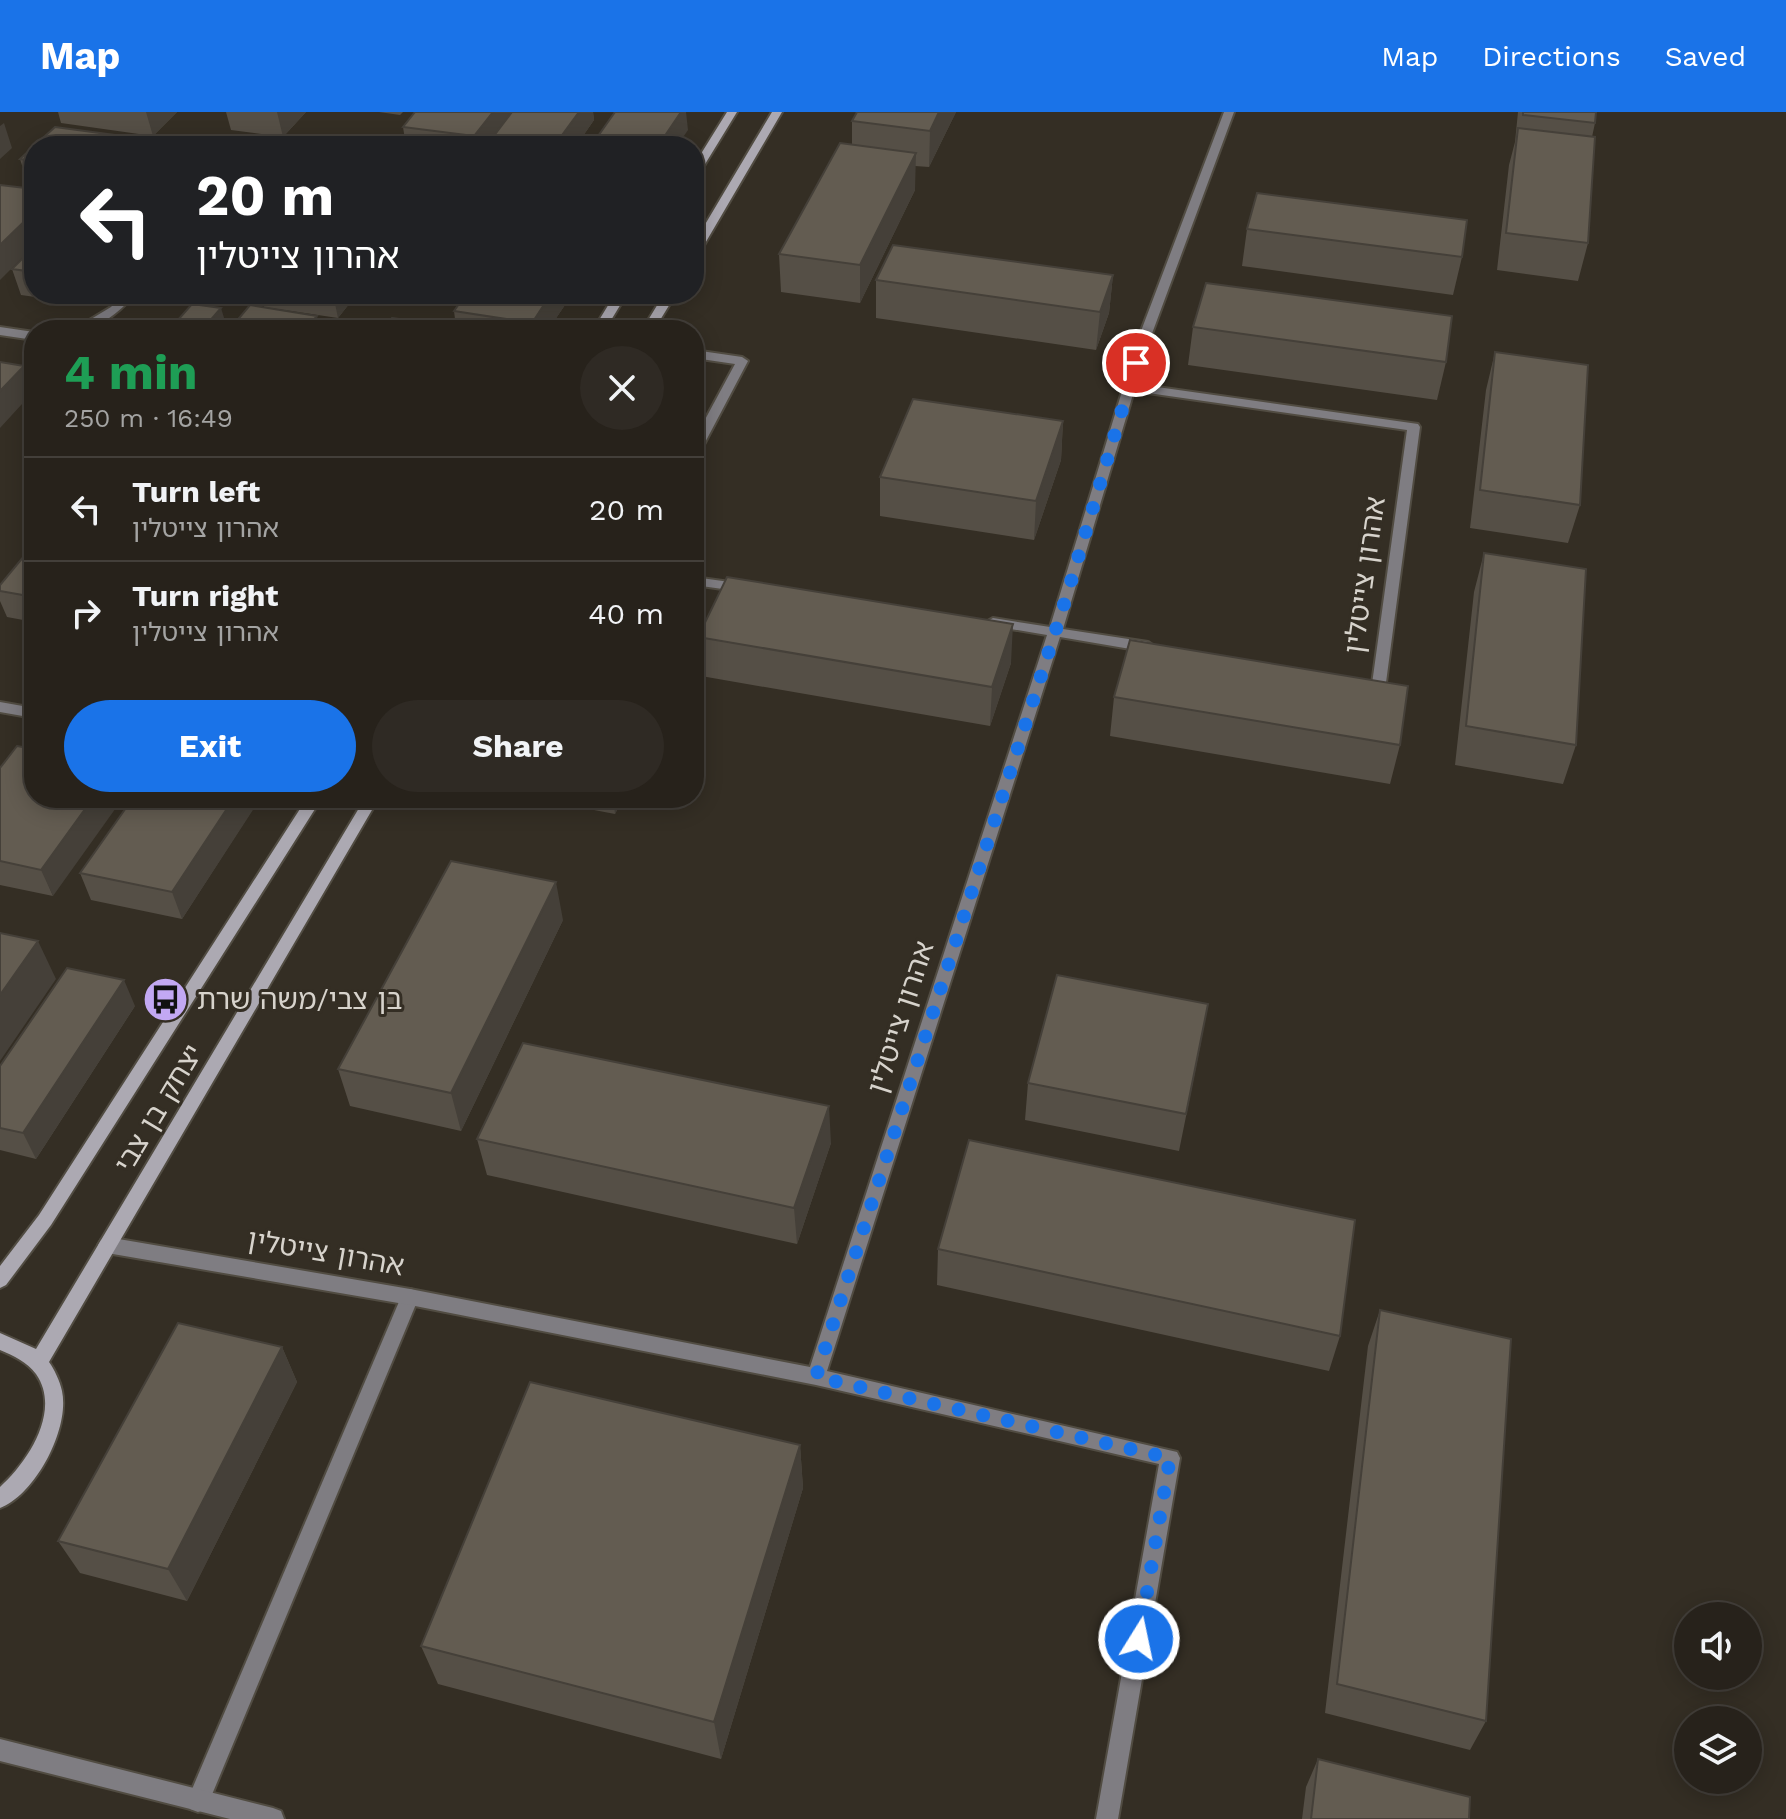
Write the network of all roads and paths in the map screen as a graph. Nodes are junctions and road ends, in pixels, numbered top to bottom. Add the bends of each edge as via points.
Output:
1 (732, 112) edge
2 (777, 112) edge
3 (1229, 112) edge
4 (704, 158) edge
5 (704, 235) edge
6 (120, 304) edge
7 (96, 320) edge
8 (0, 331) edge
9 (24, 335) edge
10 (704, 355) edge
11 (1129, 387) junction
12 (704, 433) edge
13 (704, 582) edge
14 (757, 590) edge
15 (977, 619) edge
16 (1055, 630) junction
17 (1163, 650) edge
18 (1347, 684) edge
19 (0, 707) edge
20 (24, 711) edge
21 (309, 808) edge
22 (366, 808) edge
23 (107, 1245) junction
24 (0, 1280) edge
25 (410, 1297) junction
26 (0, 1341) edge
27 (39, 1361) junction
28 (816, 1377) junction
29 (0, 1499) edge
30 (0, 1750) edge
31 (198, 1801) junction
32 (273, 1819) edge
33 (1107, 1819) edge

1 - 4 street
2 - 5 street
3 - 11 street, אהרון צייטלין
6 - 7 street
8 - 9 street
10 - 12 street via 742,361
11 - 16 street, אהרון צייטלין
11 - 18 street, אהרון צייטלין via 1414,427 1378,690
13 - 14 street
15 - 16 street
16 - 17 street
16 - 28 street, אהרון צייטלין
19 - 20 street
21 - 24 street, יצחק בן צבי via 45,1220
22 - 23 street, יצחק בן צבי
23 - 25 street, אהרון צייטלין
23 - 27 street, יצחק בן צבי
25 - 28 street, אהרון צייטלין
25 - 31 street
26 - 27 street via 17,1345
27 - 29 street via 52,1384 48,1441 30,1470
28 - 33 street, אהרון צייטלין via 1170,1458
30 - 31 street
31 - 32 street

